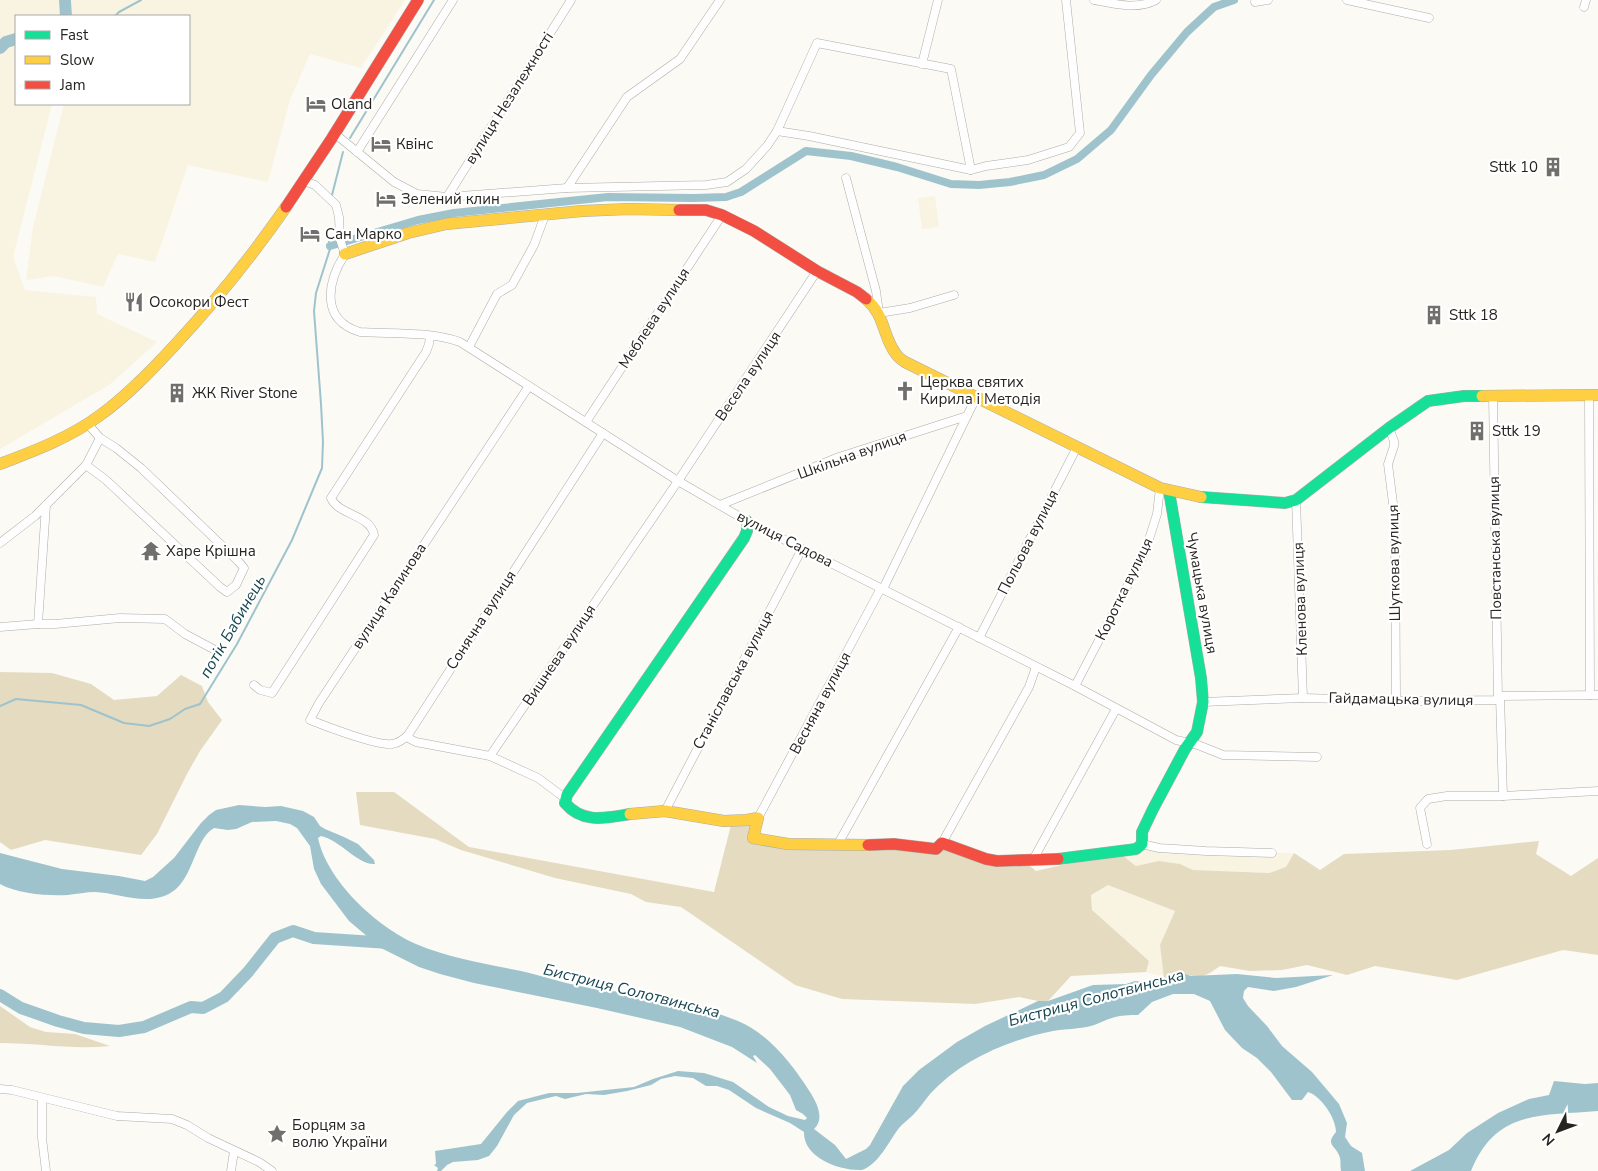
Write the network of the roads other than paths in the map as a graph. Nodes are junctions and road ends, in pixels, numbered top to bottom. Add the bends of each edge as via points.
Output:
1 (418, 0) edge
2 (453, 0) edge
3 (571, 0) edge
4 (720, 0) edge
5 (938, 0) edge
6 (1066, 0) edge
7 (1094, 0) edge
8 (1156, 0) edge
9 (1268, 0) edge
10 (1347, 0) edge
11 (1255, 2) dead end
12 (1428, 18) dead end
13 (922, 64) junction
14 (777, 131) junction
15 (334, 133) junction
16 (357, 152) junction
17 (970, 170) junction
18 (846, 178) dead end
19 (304, 182) junction
20 (566, 188) junction
21 (447, 197) junction
22 (545, 215) junction
23 (722, 215) junction
24 (344, 251) junction
25 (817, 271) junction
26 (954, 295) dead end
27 (879, 313) junction
28 (430, 336) junction
29 (469, 347) junction
30 (529, 386) junction
31 (1594, 395) edge
32 (1492, 396) junction
33 (976, 398) junction
34 (967, 416) junction
35 (586, 422) junction
36 (87, 423) junction
37 (1389, 428) junction
38 (603, 433) junction
39 (100, 438) junction
40 (1077, 447) junction
41 (0, 464) edge
42 (86, 465) junction
43 (678, 480) junction
44 (1164, 489) junction
45 (1296, 500) junction
46 (46, 505) junction
47 (720, 505) junction
48 (747, 521) junction
49 (0, 544) edge
50 (802, 549) junction
51 (882, 589) junction
52 (38, 624) junction
53 (0, 627) edge
54 (959, 627) junction
55 (980, 638) junction
56 (215, 650) dead end
57 (1036, 667) junction
58 (254, 685) dead end
59 (1075, 686) junction
60 (1594, 695) edge
61 (1303, 698) junction
62 (1499, 698) junction
63 (1396, 700) junction
64 (1203, 702) junction
65 (1116, 709) junction
66 (408, 735) junction
67 (1189, 743) junction
68 (490, 756) junction
69 (1317, 757) dead end
70 (1598, 791) edge
71 (567, 795) junction
72 (1503, 796) junction
73 (665, 811) junction
74 (758, 818) junction
75 (942, 843) junction
76 (838, 844) junction
77 (1142, 844) junction
78 (1427, 844) dead end
79 (1272, 853) dead end
80 (1034, 858) junction
81 (0, 1090) edge
82 (42, 1098) junction
83 (234, 1151) junction
84 (46, 1171) edge
85 (232, 1171) edge
86 (272, 1171) edge

1 - 15 street
2 - 16 street
3 - 21 street, вулиця Незалежності
4 - 20 street via 680,59 627,97
5 - 13 street
6 - 17 street via 1080,133 1069,147 1028,160
7 - 8 street via 1143,5
9 - 11 street
10 - 12 street
13 - 14 street via 817,43
13 - 17 street via 950,69
14 - 17 street
14 - 20 street via 746,169 727,182
15 - 16 street
15 - 19 street
16 - 21 street via 394,182 417,194
18 - 27 street
19 - 24 street via 315,185 336,205
19 - 36 street via 232,280 186,334 132,390
20 - 21 street
22 - 23 street via 628,209 706,210
22 - 24 street via 446,224
22 - 29 street via 534,245 512,285 497,294
23 - 25 street
23 - 35 street, Меблева вулиця
24 - 28 street, вулиця Садова via 330,293 338,321 360,332
25 - 27 street via 857,292
25 - 43 street, Весела вулиця
26 - 27 street
27 - 33 street via 891,345 905,362
28 - 29 street, вулиця Садова via 447,338
28 - 58 street via 426,352 332,498 372,528 374,535 272,693
29 - 30 street, вулиця Садова
30 - 35 street, вулиця Садова
30 - 66 street, вулиця Калинова via 310,720 390,745
31 - 32 street
31 - 60 street
32 - 37 street via 1428,401
32 - 62 street, Повстанська вулиця
33 - 34 street
33 - 40 street
34 - 47 street, Шкільна вулиця via 839,457
34 - 51 street, Весняна вулиця
35 - 38 street, вулиця Садова
36 - 39 street
36 - 41 street via 47,446
37 - 45 street
37 - 63 street, Шуткова вулиця via 1394,441 1388,464 1395,519
38 - 43 street, вулиця Садова
38 - 66 street, Сонячна вулиця
39 - 42 street
39 - 42 street via 141,468 238,561 244,568 236,585 227,592 220,587
40 - 44 street
40 - 55 street, Польова вулиця
42 - 46 street
43 - 47 street, вулиця Садова
43 - 68 street, Вишнева вулиця
44 - 45 street via 1197,497 1285,503
44 - 59 street, Коротка вулиця via 1145,552
44 - 64 street, Чумацька вулиця via 1190,603
45 - 61 street, Кленова вулиця
46 - 49 street
46 - 52 street
47 - 48 street, вулиця Садова
48 - 50 street, вулиця Садова
48 - 71 street via 744,538
50 - 51 street, вулиця Садова
50 - 73 street, Станіславська вулиця
51 - 54 street, вулиця Садова
51 - 74 street, Весняна вулиця
52 - 53 street
52 - 56 street via 120,618 166,619 185,634
54 - 55 street, вулиця Садова
54 - 76 street
55 - 57 street, вулиця Садова
57 - 59 street, вулиця Садова
57 - 75 street via 1029,687
59 - 65 street, вулиця Садова
60 - 62 street, Гайдамацька вулиця
61 - 63 street, Гайдамацька вулиця
61 - 64 street, Гайдамацька вулиця
62 - 63 street, Гайдамацька вулиця
62 - 72 street, Повстанська вулиця
64 - 67 street, Чумацька вулиця via 1195,738
65 - 67 street, вулиця Садова via 1176,740
65 - 80 street
66 - 68 street via 416,742
67 - 69 street, вулиця Садова via 1223,755
67 - 77 street, Чумацька вулиця via 1142,832
68 - 71 street via 538,778 562,796
70 - 72 street
71 - 73 street via 565,803 568,809 601,819
72 - 78 street via 1428,799 1420,808
73 - 74 street via 732,821
74 - 76 street via 753,838 788,844
75 - 76 street via 936,849 894,844
75 - 80 street via 986,859 1024,861
77 - 79 street via 1197,851
77 - 80 street via 1136,849 1118,852 1071,858
81 - 82 street
82 - 83 street via 117,1116 172,1119
82 - 84 street
83 - 85 street
83 - 86 street

